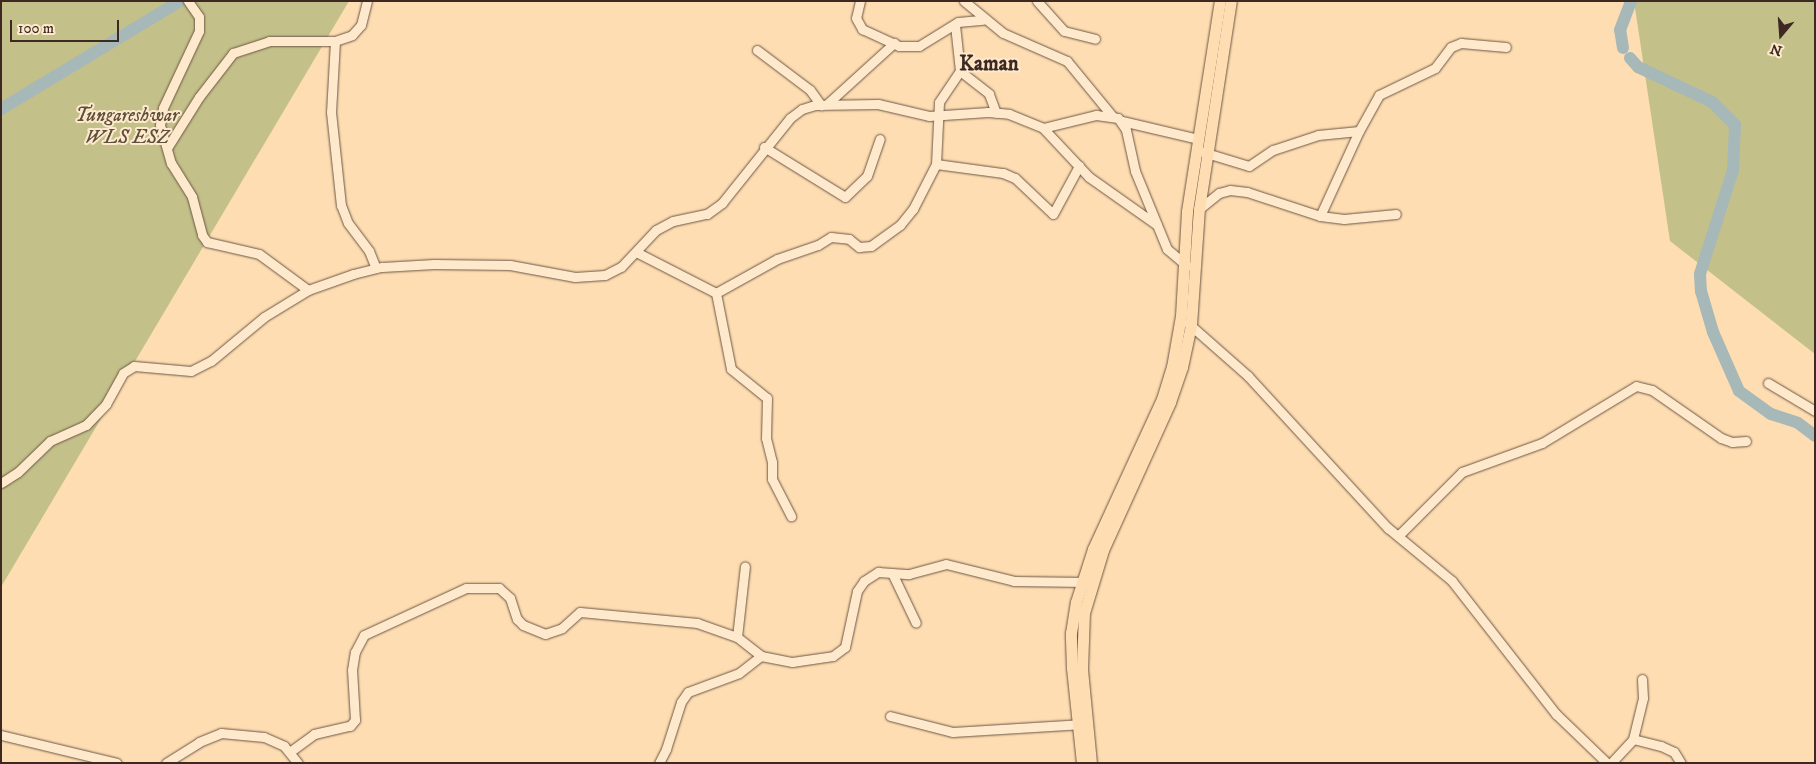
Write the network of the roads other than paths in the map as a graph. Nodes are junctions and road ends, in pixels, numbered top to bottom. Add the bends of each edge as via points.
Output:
1 (367, 1) edge
2 (860, 1) edge
3 (964, 1) edge
4 (1037, 1) edge
5 (1220, 1) edge
6 (1231, 1) edge
7 (190, 3) edge
8 (983, 20) junction
9 (955, 25) junction
10 (1095, 39) dead end
11 (335, 41) junction
12 (894, 44) junction
13 (1506, 47) dead end
14 (757, 50) dead end
15 (960, 71) junction
16 (824, 105) junction
17 (996, 113) junction
18 (939, 114) junction
19 (1113, 117) junction
20 (1122, 121) junction
21 (1043, 128) junction
22 (1359, 131) junction
23 (880, 139) dead end
24 (764, 147) junction
25 (1201, 147) junction
26 (167, 148) junction
27 (936, 164) junction
28 (1079, 166) junction
29 (1199, 209) junction
30 (1396, 214) dead end
31 (1320, 216) junction
32 (1157, 225) junction
33 (636, 252) junction
34 (1184, 264) junction
35 (376, 268) junction
36 (1194, 270) junction
37 (308, 290) junction
38 (716, 292) junction
39 (1181, 316) junction
40 (1191, 325) junction
41 (1768, 383) dead end
42 (1815, 411) edge
43 (1746, 441) dead end
44 (1, 483) edge
45 (791, 516) dead end
46 (1398, 536) junction
47 (745, 566) dead end
48 (892, 573) junction
49 (1086, 582) junction
50 (916, 623) dead end
51 (738, 638) junction
52 (761, 656) junction
53 (1642, 679) dead end
54 (890, 716) dead end
55 (1082, 724) junction
56 (1, 735) edge
57 (1633, 739) junction
58 (291, 751) junction
59 (117, 763) edge
60 (166, 763) edge
61 (298, 763) edge
62 (659, 763) edge
63 (1082, 763) edge
64 (1091, 763) edge
65 (1609, 763) edge
66 (1681, 763) edge

1 - 11 street via 361,25 352,35
2 - 12 street via 856,18 862,29
3 - 8 street
4 - 10 street via 1064,31
5 - 25 main road
6 - 25 main road
7 - 26 street via 198,17 199,31 163,108 160,125
8 - 9 street
8 - 19 street via 1003,33 1067,62
9 - 12 street via 919,46
9 - 15 street
11 - 26 street via 269,41 233,53 199,97
11 - 35 street via 331,112 341,205 348,223 369,250
12 - 16 street
13 - 22 street via 1472,42 1452,47 1436,68 1379,94
14 - 16 street via 810,90
15 - 17 street via 989,94
15 - 18 street via 942,94
16 - 18 street via 878,104 929,116
16 - 24 street via 796,113
17 - 18 street
17 - 21 street
18 - 27 street
19 - 20 street
19 - 21 street via 1096,115
20 - 25 street
20 - 32 street via 1135,171
21 - 28 street
22 - 25 street via 1318,135 1273,150 1249,166
22 - 31 street
23 - 24 street via 867,176 845,197
24 - 33 street via 722,203 707,214 673,221 656,230
25 - 29 main road
25 - 34 main road
26 - 37 street via 171,163 192,197 202,235 207,242 259,254
27 - 28 street via 1003,173 1015,178 1053,214
27 - 38 street via 913,209 900,225 871,246 859,247 850,239 831,237 818,245 777,259
28 - 32 street via 1122,203
29 - 31 street via 1219,193 1230,190 1247,192
29 - 36 main road
30 - 31 street via 1344,219
32 - 34 street via 1167,249
33 - 35 street via 605,276 589,277 510,265 434,264
33 - 38 street via 699,287
34 - 36 street
34 - 39 main road
35 - 37 street
36 - 40 main road
37 - 44 street via 264,317 211,361 191,370 134,366 123,373 106,404 86,424 50,441 18,472
38 - 45 street via 730,369 767,398 766,438 772,462 772,480
39 - 40 street
39 - 49 main road via 1172,367 1162,399 1092,549
40 - 46 street via 1248,376
40 - 49 main road via 1170,402
41 - 42 street
43 - 46 street via 1732,442 1721,438 1652,390 1636,386 1542,443 1465,471
46 - 65 street via 1452,581 1556,714
47 - 51 street
48 - 49 street via 909,574 946,564 1014,582
48 - 50 street
48 - 52 street via 878,572 864,581 857,591 845,647 833,656 792,662
49 - 55 main road via 1082,635
51 - 52 street
51 - 58 street via 697,623 587,612 573,615 562,628 545,634 517,619 510,598 499,588 466,588 364,635 355,652 352,670 355,720 350,726 314,734
52 - 62 street via 739,673 688,692 681,702
53 - 57 street via 1642,698
54 - 55 street via 953,732
55 - 63 main road
55 - 64 main road
56 - 59 street
57 - 65 street
57 - 66 street via 1674,752
58 - 60 street via 264,737 221,733 199,742
58 - 61 street

